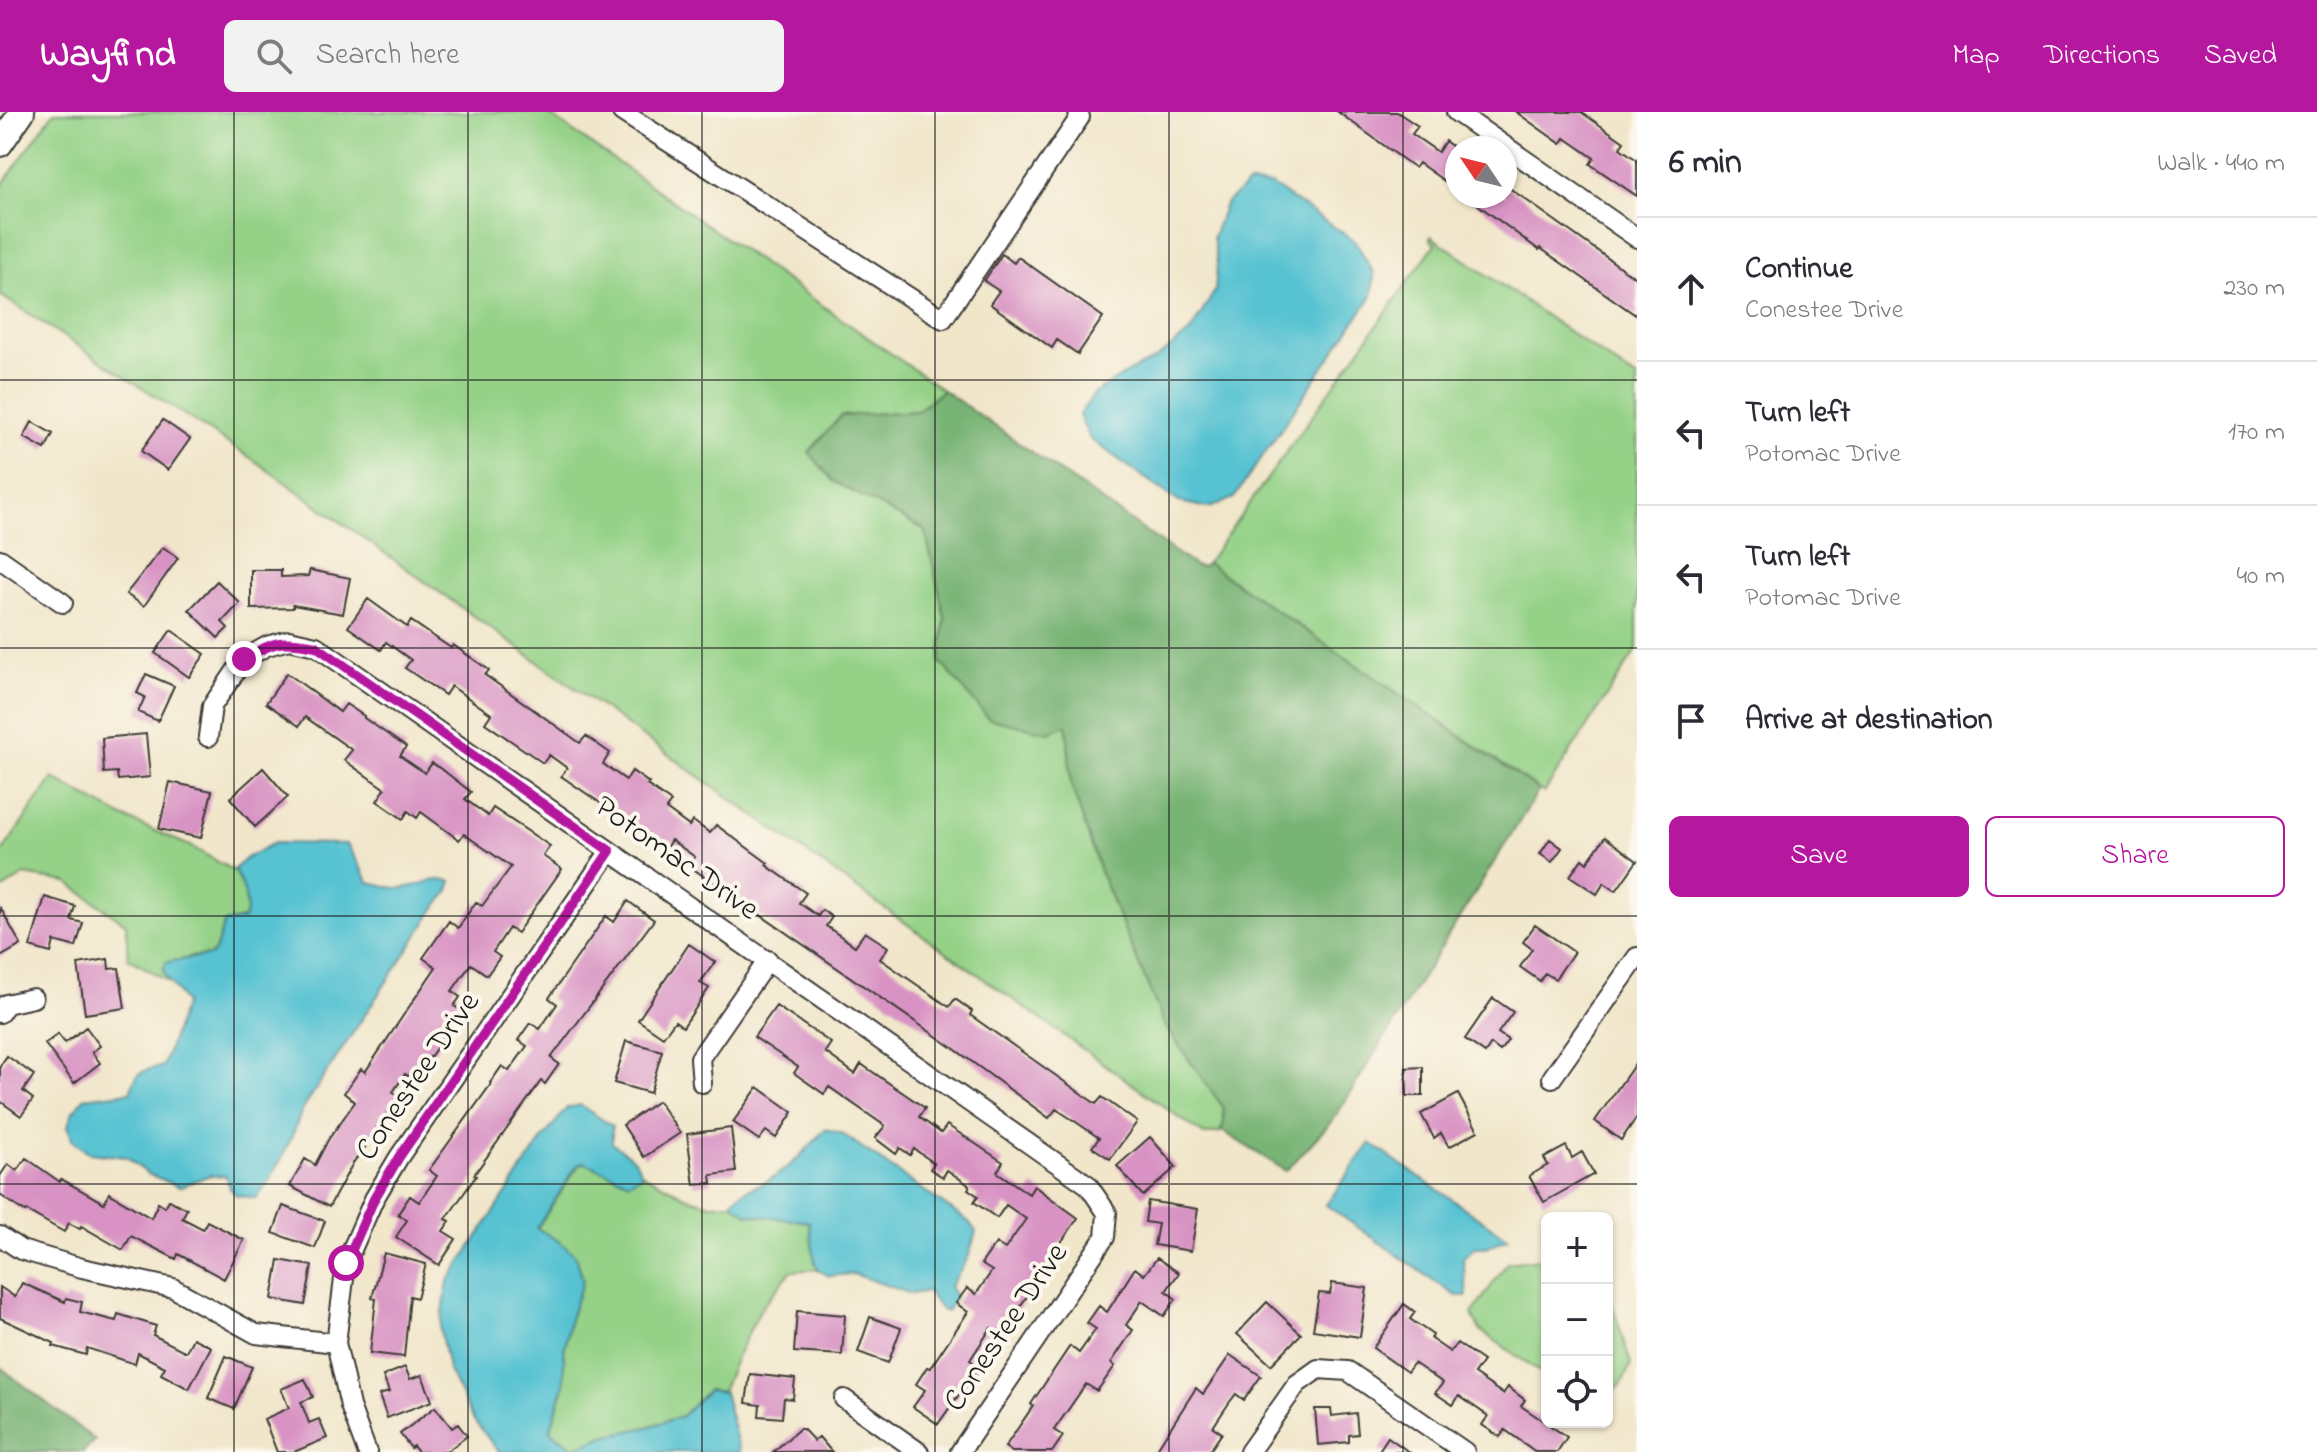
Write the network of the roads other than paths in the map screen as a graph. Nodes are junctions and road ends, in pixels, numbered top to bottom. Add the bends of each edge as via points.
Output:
1 (22, 112) edge
2 (622, 112) edge
3 (1078, 112) edge
4 (1456, 112) edge
5 (0, 144) edge
6 (1637, 238) edge
7 (0, 559) edge
8 (63, 603) dead end
9 (208, 737) dead end
10 (610, 851) junction
11 (1637, 957) edge
12 (768, 960) junction
13 (33, 998) dead end
14 (0, 1013) edge
15 (1552, 1078) dead end
16 (702, 1083) dead end
17 (0, 1236) edge
18 (1105, 1237) joint
19 (336, 1343) junction
20 (844, 1399) dead end
21 (367, 1452) edge
22 (919, 1452) edge
23 (960, 1452) edge
24 (1249, 1452) edge
25 (1465, 1452) edge

1 - 5 main road
2 - 3 street via 943,319 1080,117
4 - 6 street
7 - 8 street
9 - 10 street, Potomac Drive via 212,706 244,659 289,640 316,646
10 - 12 street, Potomac Drive
10 - 19 street, Conestee Drive via 374,1199 346,1263
11 - 15 street
12 - 16 street via 700,1058
12 - 18 street, Potomac Drive via 1088,1185 1107,1213
13 - 14 street via 6,1004
17 - 19 street via 37,1255 173,1288 256,1334
18 - 23 street, Conestee Drive
19 - 21 street, Conestee Drive
20 - 22 street
24 - 25 street via 1297,1384 1318,1369 1348,1371

